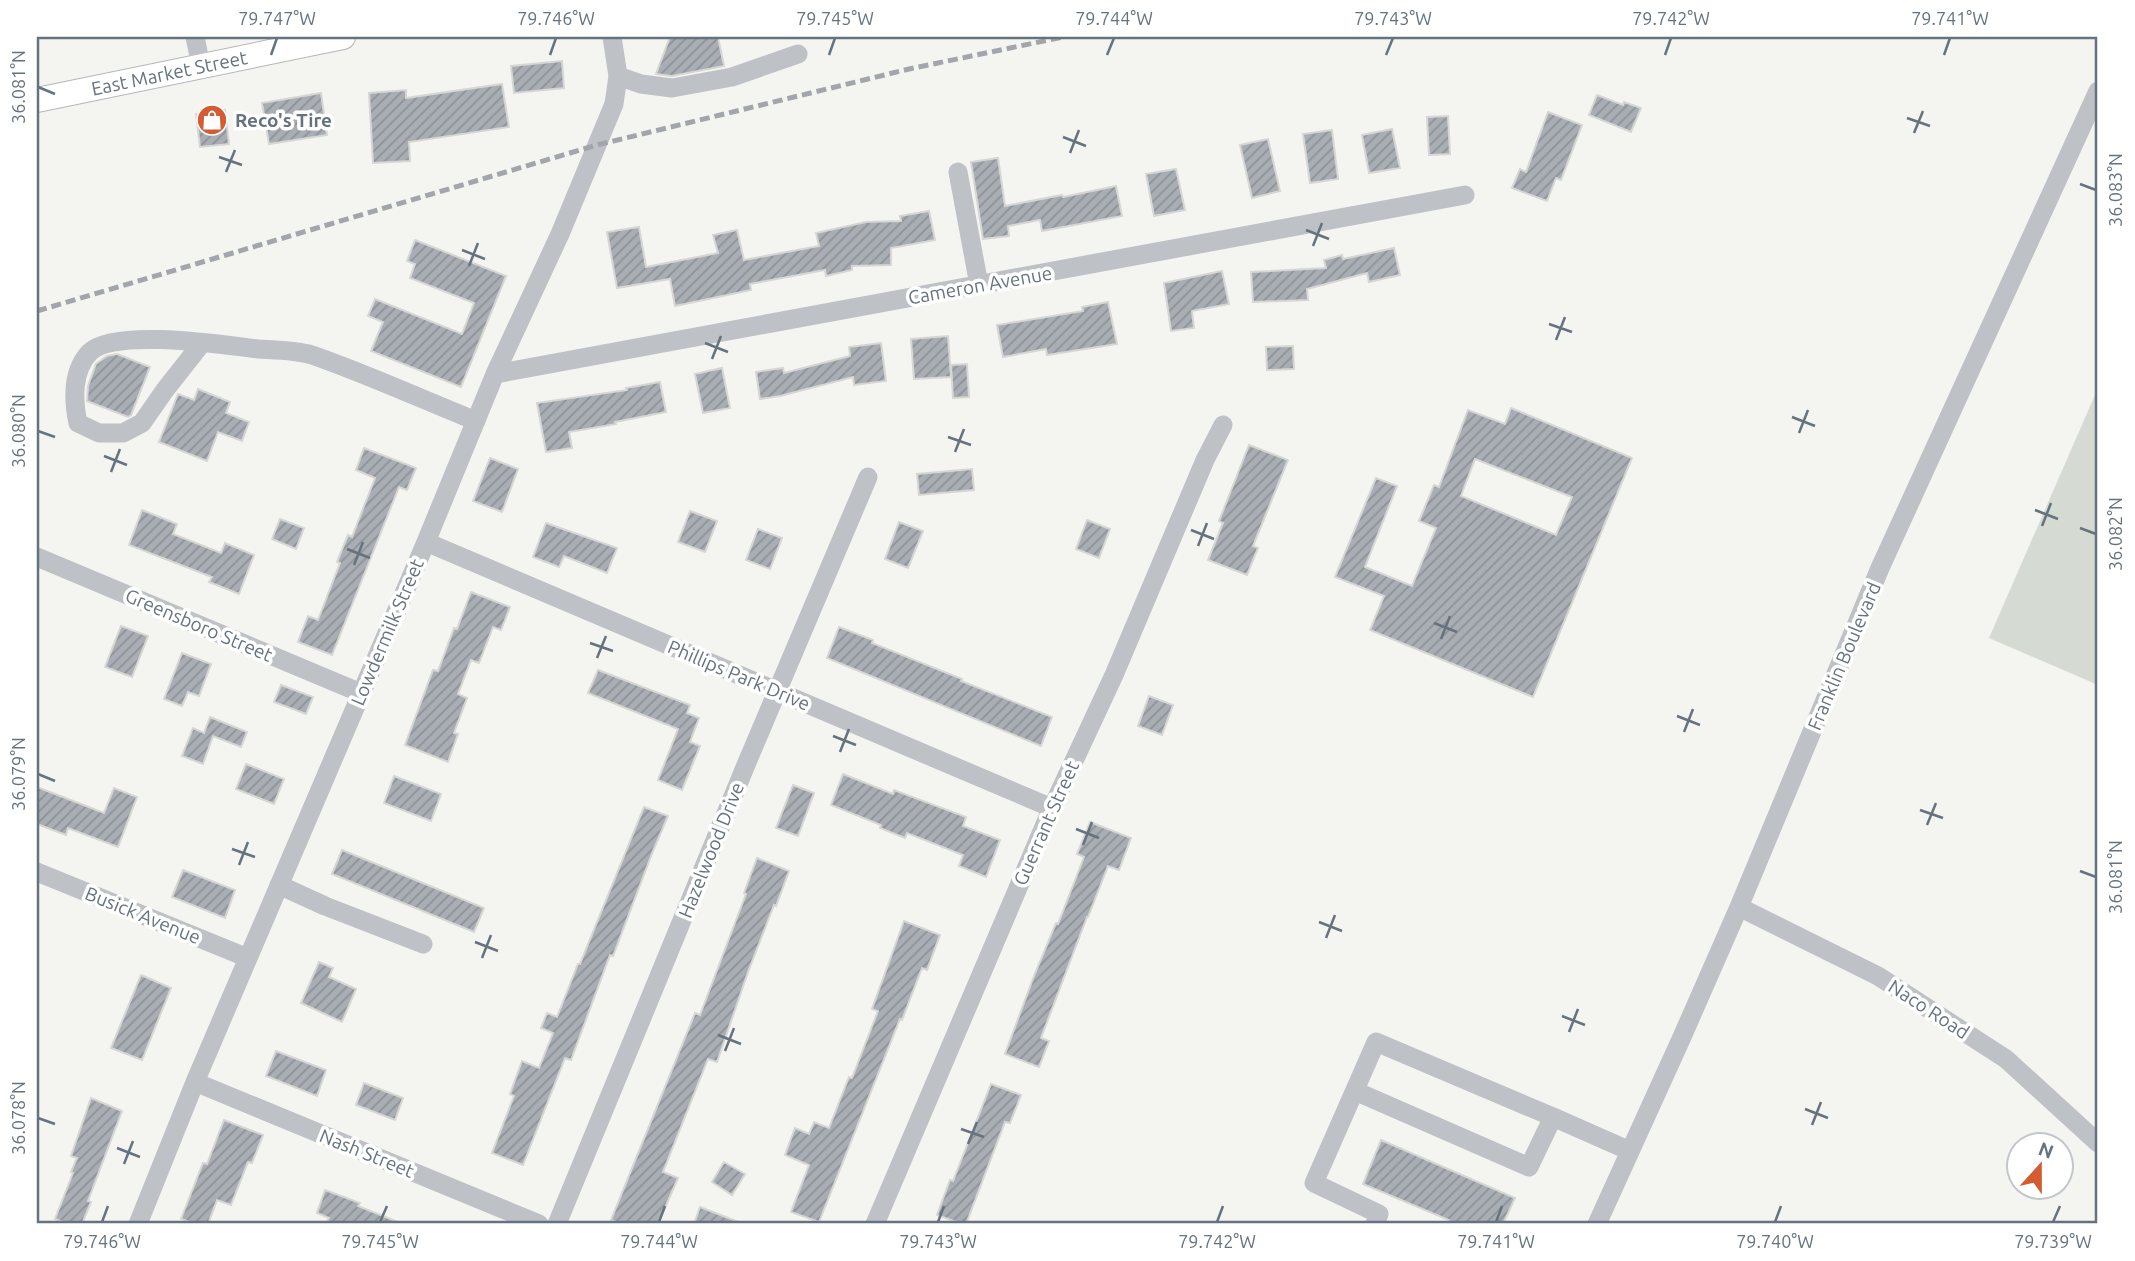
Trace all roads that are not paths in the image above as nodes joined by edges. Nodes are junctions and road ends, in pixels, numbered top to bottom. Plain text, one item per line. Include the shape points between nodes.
1 (195, 37) edge
2 (343, 37) edge
3 (612, 37) edge
4 (798, 54) dead end
5 (201, 66) junction
6 (618, 76) junction
7 (2098, 91) edge
8 (37, 100) edge
9 (958, 172) dead end
10 (1465, 195) dead end
11 (979, 285) junction
12 (202, 343) junction
13 (495, 374) junction
14 (476, 421) junction
15 (1223, 425) dead end
16 (868, 477) dead end
17 (426, 542) junction
18 (37, 556) edge
19 (778, 691) junction
20 (361, 692) junction
21 (1052, 807) junction
22 (37, 872) edge
23 (279, 886) junction
24 (1739, 907) junction
25 (423, 943) dead end
26 (248, 958) junction
27 (195, 1082) junction
28 (1355, 1091) junction
29 (1553, 1117) junction
30 (2098, 1143) edge
31 (1630, 1152) junction
32 (138, 1224) edge
33 (539, 1224) edge
34 (557, 1224) edge
35 (875, 1224) edge
36 (1375, 1224) edge
37 (1597, 1224) edge

1 - 5 street
2 - 5 main road, East Market Street
3 - 6 street, Lowdermilk Street
4 - 6 street via 732,77 672,88
5 - 8 main road, East Market Street
6 - 13 street, Lowdermilk Street via 610,114
7 - 24 street, Franklin Boulevard via 1881,568
9 - 11 street
10 - 11 street, Cameron Avenue
11 - 13 street, Cameron Avenue
12 - 12 street via 115,341 91,350 76,382 78,423 99,433 123,433 142,423
12 - 14 street via 309,354
13 - 14 street, Lowdermilk Street
14 - 17 street, Lowdermilk Street
15 - 21 street, Guerrant Street
16 - 19 street, Hazelwood Drive
17 - 19 street, Phillips Park Drive
17 - 20 street, Lowdermilk Street
18 - 20 street, Greensboro Street
19 - 21 street, Phillips Park Drive
19 - 34 street, Hazelwood Drive
20 - 23 street, Lowdermilk Street
21 - 35 street, Guerrant Street
22 - 26 street, Busick Avenue
23 - 25 street
23 - 26 street, Lowdermilk Street
24 - 30 street, Naco Road via 1878,976 2006,1059
24 - 31 street, Franklin Boulevard
26 - 27 street, Lowdermilk Street
27 - 32 street, Lowdermilk Street
27 - 33 street, Nash Street
28 - 29 street via 1529,1167
28 - 29 street via 1376,1042
28 - 36 street via 1314,1184 1379,1214
29 - 31 street
31 - 37 street, Franklin Boulevard

